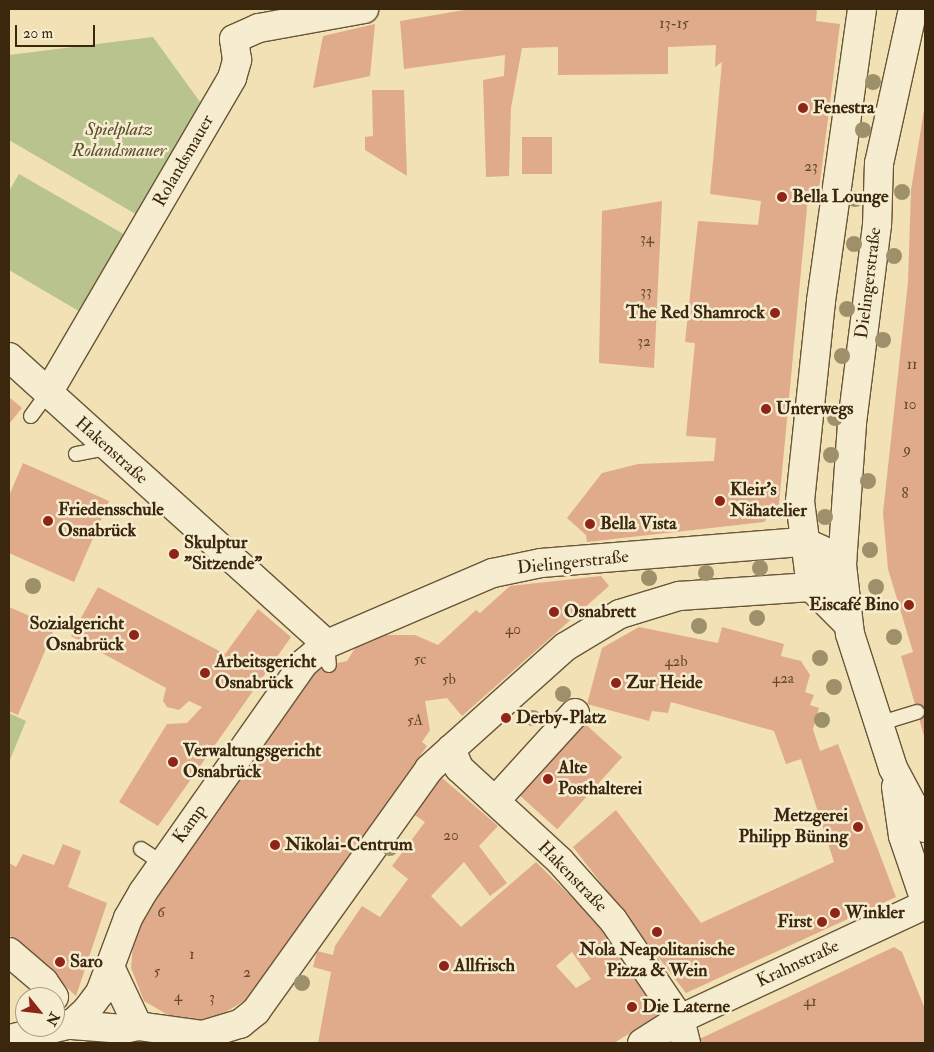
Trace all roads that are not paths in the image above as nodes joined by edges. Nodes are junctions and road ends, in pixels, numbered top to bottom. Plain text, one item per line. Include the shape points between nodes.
1 (364, 9) edge
2 (862, 9) edge
3 (913, 9) edge
4 (9, 357) edge
5 (48, 393) junction
6 (31, 416) dead end
7 (107, 448) junction
8 (76, 454) dead end
9 (804, 542) junction
10 (842, 562) junction
11 (811, 587) junction
12 (846, 622) junction
13 (328, 654) junction
14 (917, 712) dead end
15 (575, 713) dead end
16 (878, 724) junction
17 (451, 749) junction
18 (893, 768) junction
19 (429, 769) junction
20 (400, 783) dead end
21 (495, 801) junction
22 (925, 828) edge
23 (921, 905) edge
24 (9, 952) edge
25 (111, 969) junction
26 (47, 987) edge
27 (65, 1023) edge
28 (65, 1024) edge
29 (138, 1026) junction
30 (683, 1031) edge
31 (247, 1033) edge
32 (642, 1043) edge

1 - 5 street, Rolandsmauer via 258,28 234,39 238,60 232,78
2 - 9 street via 820,310 800,501
3 - 10 street, Dielingerstraße via 879,163 877,225 852,424
4 - 5 street, Hakenstraße
5 - 6 lane
5 - 7 street, Hakenstraße
7 - 8 lane
7 - 13 street, Hakenstraße
9 - 10 street, Dielingerstraße
9 - 11 street
9 - 13 street, Dielingerstraße via 531,565 493,573
10 - 11 street
10 - 12 street, Dielingerstraße
11 - 12 street, Dielingerstraße
11 - 17 street via 679,596 620,614 565,647
12 - 16 street, Dielingerstraße
13 - 25 street, Kamp via 304,663 152,856
14 - 16 lane
15 - 21 street
16 - 18 street, Dielingerstraße
17 - 19 street
17 - 21 street, Hakenstraße via 459,768
18 - 22 street, Dielingerstraße
18 - 23 street, Dielingerstraße via 903,836
19 - 20 lane
19 - 31 street via 256,1011
21 - 30 street, Hakenstraße via 560,861 613,920
23 - 30 street, Krahnstraße
24 - 26 street
25 - 27 street, Kamp via 100,993
25 - 29 street
28 - 29 street via 124,1029
29 - 31 street via 203,1035
30 - 32 street, Krahnstraße

